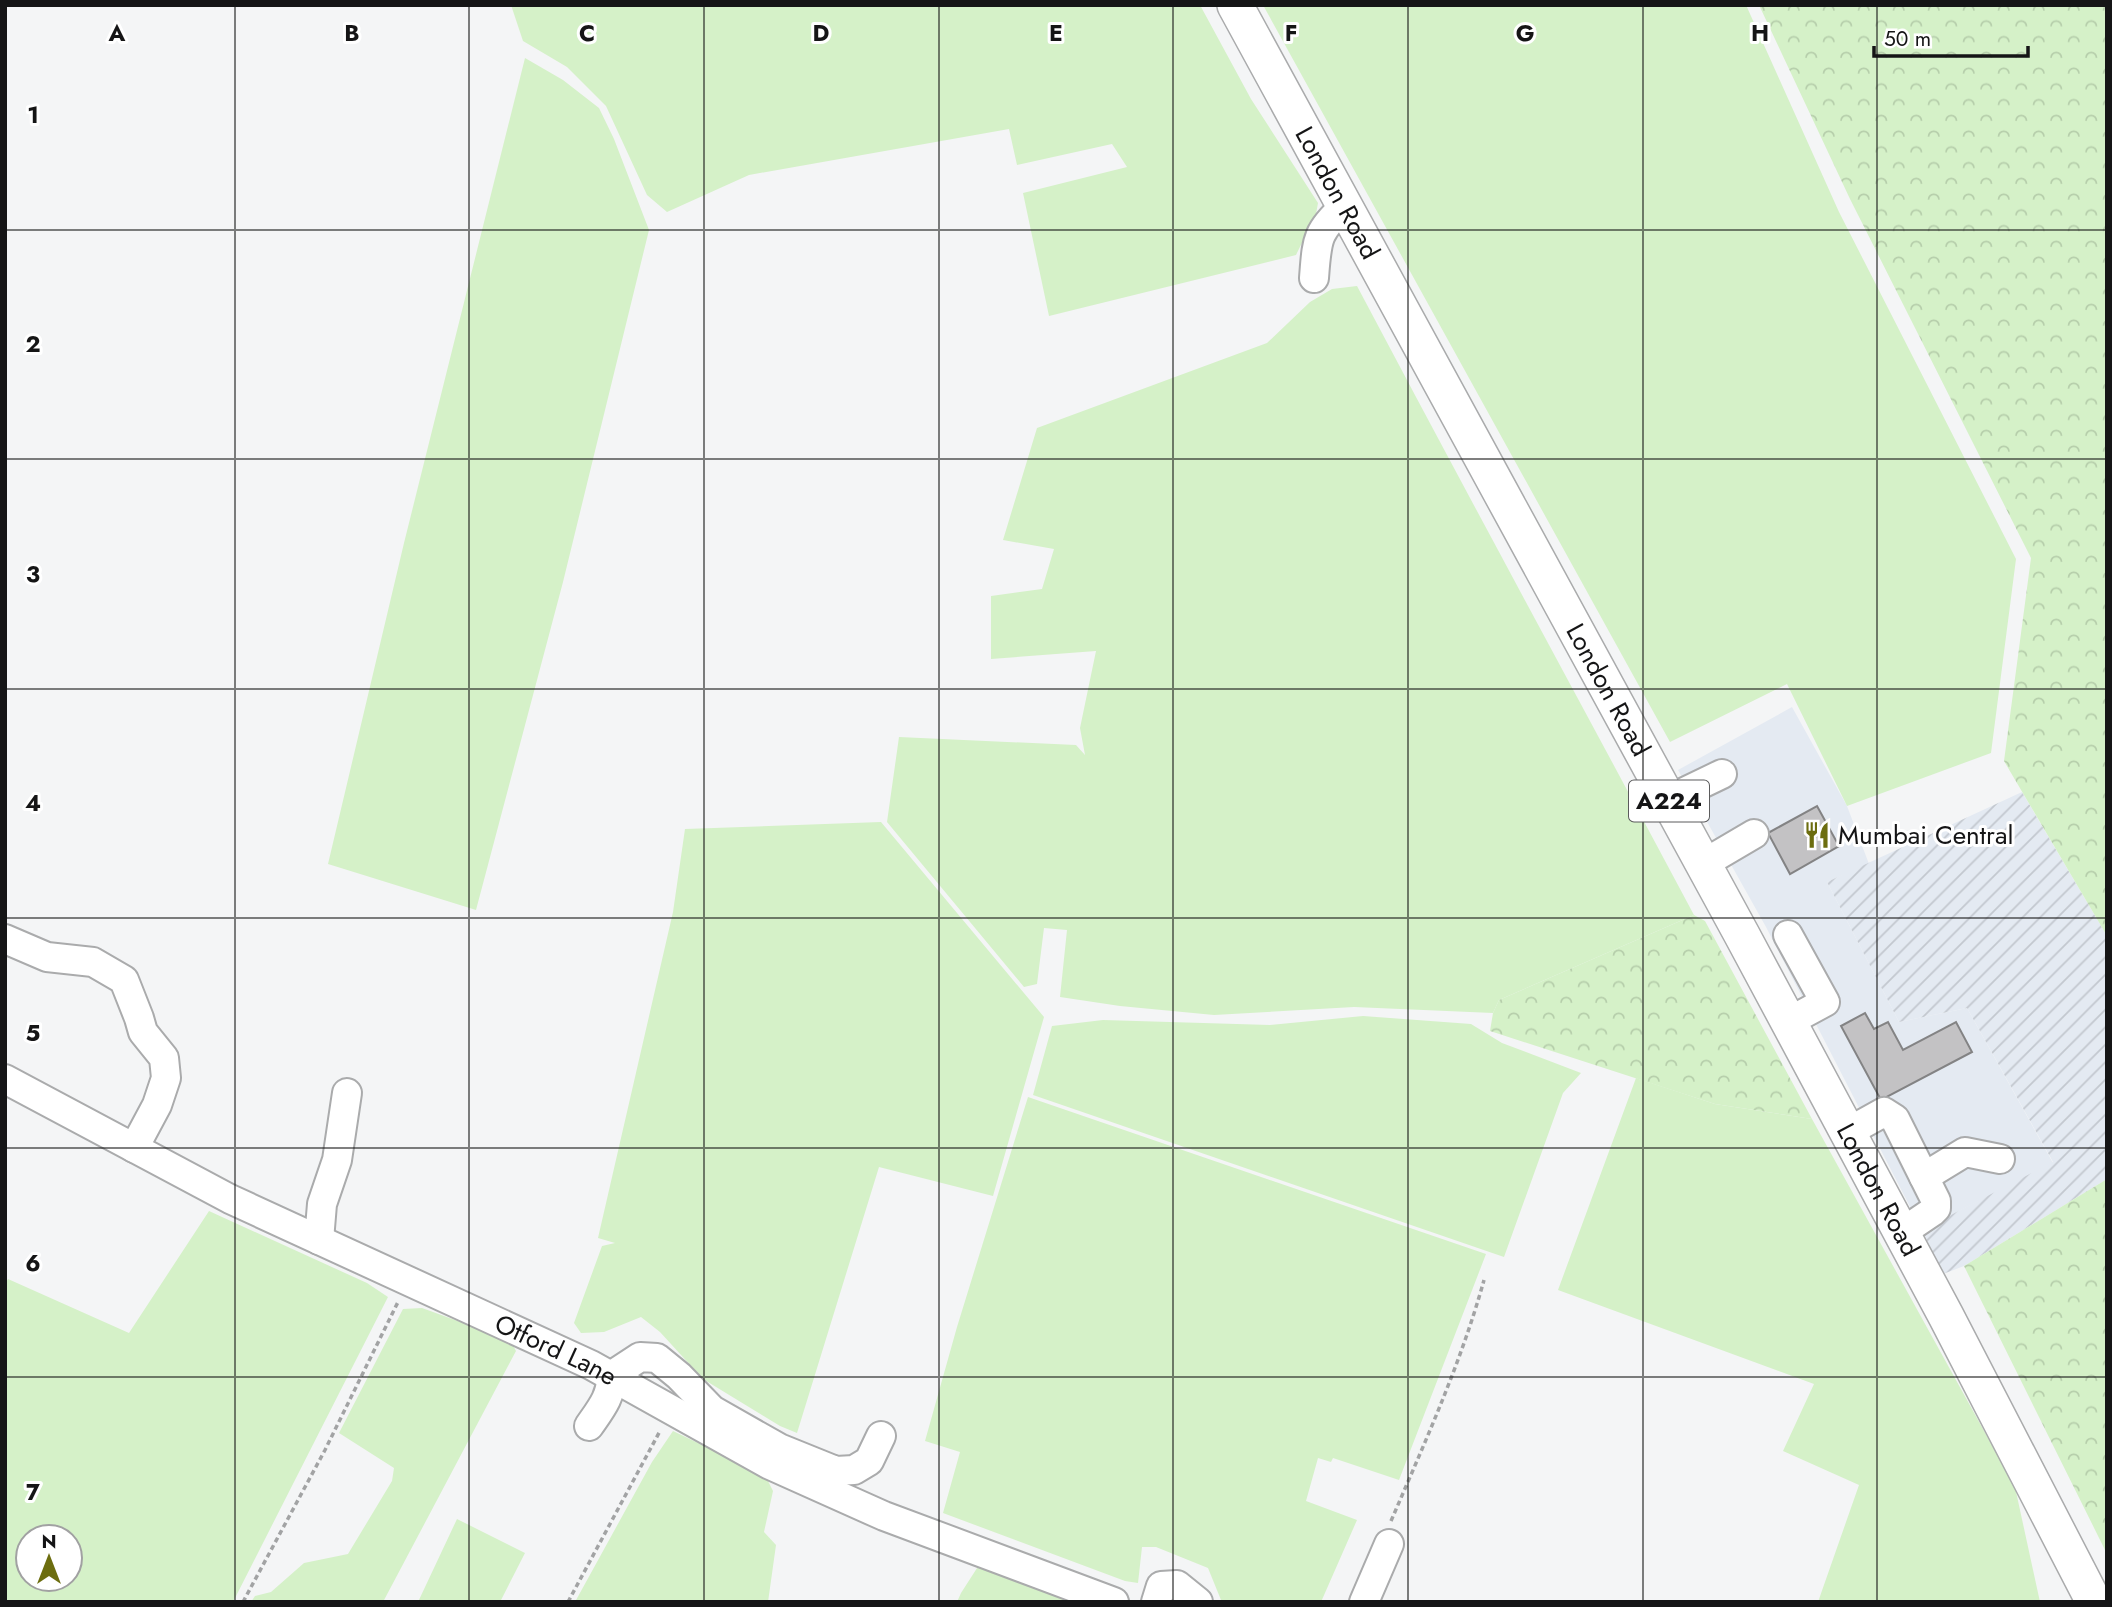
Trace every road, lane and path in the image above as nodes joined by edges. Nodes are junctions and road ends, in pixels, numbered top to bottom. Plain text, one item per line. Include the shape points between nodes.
1 (1236, 5) edge
2 (1345, 206) junction
3 (1314, 278) dead end
4 (1722, 774) dead end
5 (1668, 800) junction
6 (1754, 834) dead end
7 (1703, 864) junction
8 (1788, 935) dead end
9 (5, 939) edge
10 (1788, 1022) junction
11 (5, 1079) edge
12 (347, 1093) dead end
13 (1848, 1132) junction
14 (134, 1147) junction
15 (2000, 1159) dead end
16 (1924, 1177) junction
17 (1902, 1233) junction
18 (319, 1240) junction
19 (1484, 1280) dead end
20 (408, 1281) junction
21 (611, 1376) junction
22 (672, 1409) junction
23 (589, 1426) dead end
24 (881, 1436) dead end
25 (1389, 1544) joint
26 (243, 1602) edge
27 (568, 1602) edge
28 (1114, 1602) edge
29 (1156, 1602) edge
30 (1198, 1602) edge
31 (1364, 1602) edge
32 (2094, 1602) edge

1 - 2 main road, London Road / A224
2 - 3 street via 1326,223 1317,244
2 - 5 main road, London Road / A224
4 - 5 street
5 - 7 main road, London Road / A224
6 - 7 street
7 - 10 main road, London Road / A224
8 - 10 street via 1825,1002
9 - 14 street via 47,957 93,962 124,981 143,1032 164,1058 166,1078
10 - 13 main road, London Road / A224
11 - 14 street, Otford Lane
12 - 18 street via 337,1160 322,1204
13 - 16 street via 1884,1112 1891,1115
13 - 17 main road, London Road / A224
14 - 18 street, Otford Lane
15 - 16 street via 1965,1152
16 - 17 street via 1936,1208
17 - 32 main road, London Road / A224
18 - 20 street, Otford Lane
19 - 25 path via 1440,1408 1391,1522
20 - 21 street, Otford Lane
20 - 26 path
21 - 22 street, Otford Lane
21 - 23 street via 605,1403
21 - 24 street via 640,1357 657,1358 712,1410 779,1448 836,1471 854,1470 869,1461
22 - 27 path
22 - 28 street, Otford Lane via 770,1465 884,1516
25 - 31 street
29 - 30 street via 1161,1586 1177,1585

